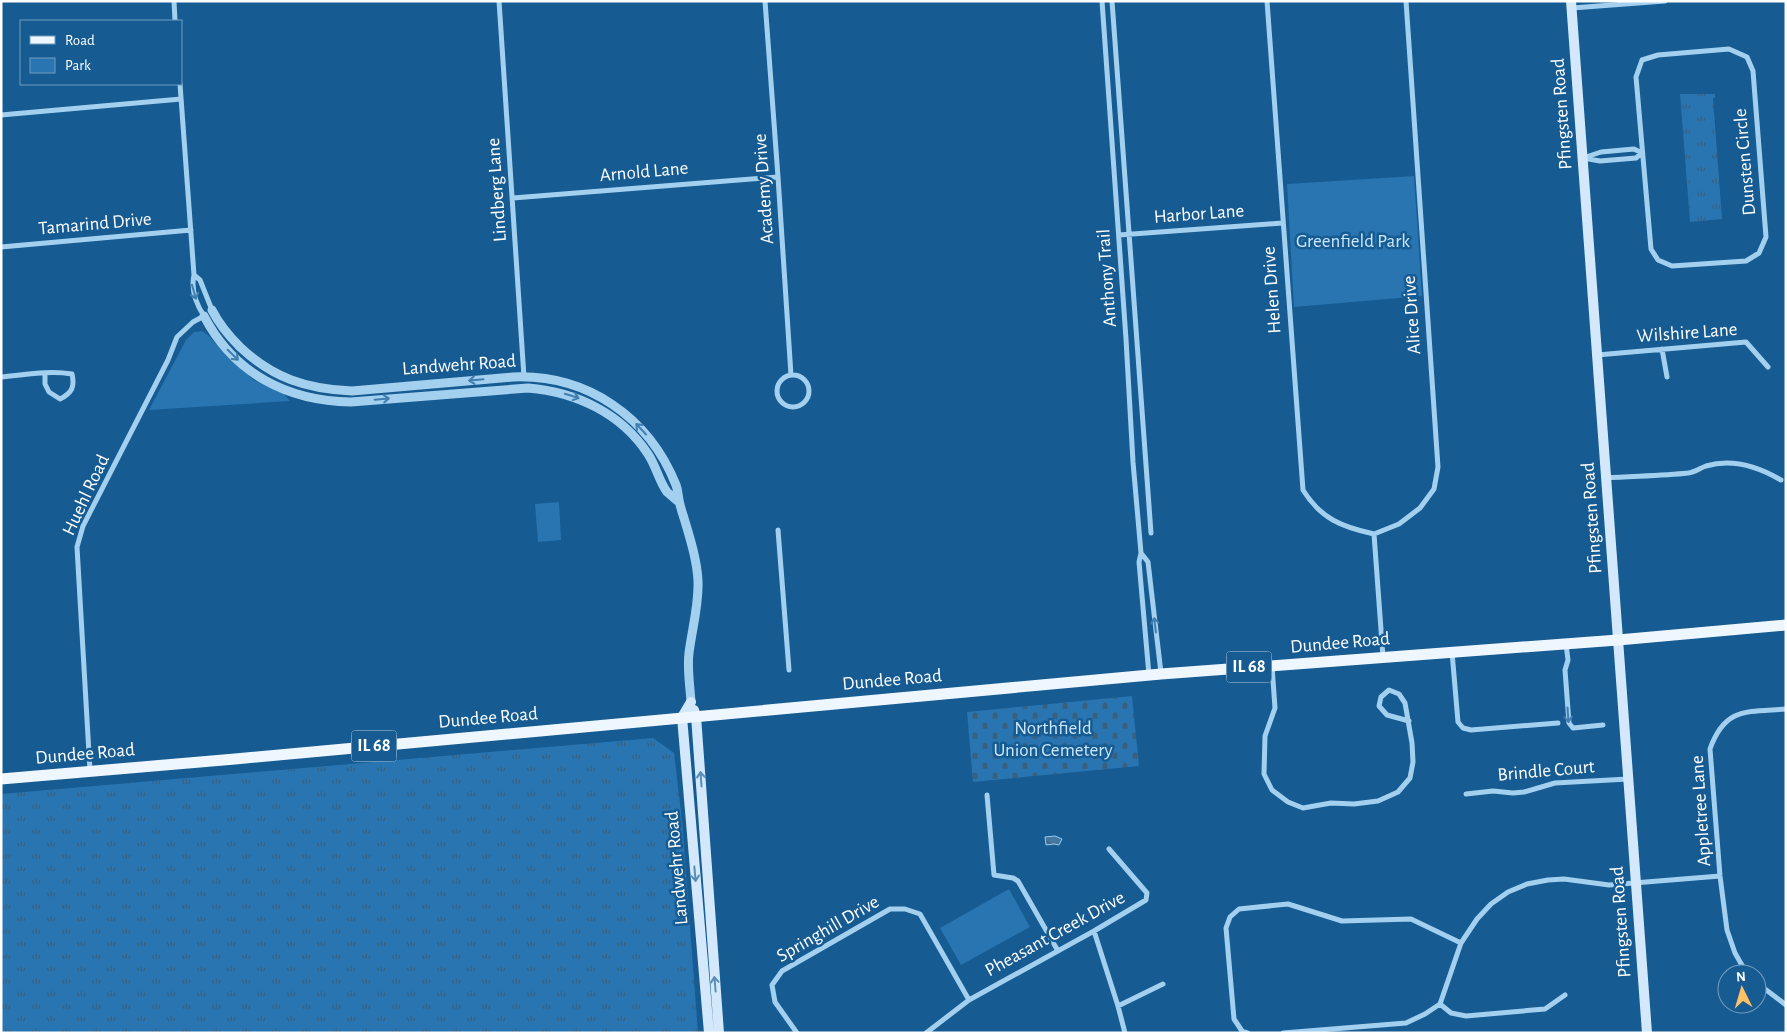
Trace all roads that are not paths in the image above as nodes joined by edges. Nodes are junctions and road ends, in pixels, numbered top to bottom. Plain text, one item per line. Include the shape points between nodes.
1 (174, 1) edge
2 (499, 1) edge
3 (765, 1) edge
4 (1102, 1) edge
5 (1112, 1) edge
6 (1267, 1) edge
7 (1406, 1) edge
8 (1665, 1) edge
9 (1572, 5) edge
10 (175, 20) edge
11 (180, 85) edge
12 (181, 99) junction
13 (1, 115) edge
14 (1642, 153) junction
15 (1583, 158) junction
16 (778, 176) junction
17 (513, 198) junction
18 (1282, 223) junction
19 (191, 230) junction
20 (1129, 234) junction
21 (1119, 235) junction
22 (1, 247) edge
23 (194, 275) junction
24 (212, 310) junction
25 (204, 316) junction
26 (1662, 350) junction
27 (1597, 355) junction
28 (1768, 367) dead end
29 (45, 373) junction
30 (791, 375) junction
31 (1, 377) edge
32 (524, 377) junction
33 (1667, 377) dead end
34 (1133, 462) junction
35 (1146, 462) junction
36 (1606, 478) junction
37 (1781, 480) dead end
38 (679, 502) junction
39 (778, 530) dead end
40 (1151, 533) dead end
41 (1374, 534) junction
42 (1141, 553) junction
43 (1786, 625) edge
44 (1618, 640) junction
45 (1566, 644) junction
46 (1452, 652) junction
47 (1383, 657) junction
48 (1272, 666) junction
49 (788, 670) dead end
50 (1155, 674) junction
51 (691, 702) junction
52 (1786, 709) edge
53 (696, 716) junction
54 (682, 717) junction
55 (1409, 721) junction
56 (1558, 723) dead end
57 (1603, 725) dead end
58 (90, 771) junction
59 (1, 779) edge
60 (1628, 779) junction
61 (1466, 794) dead end
62 (988, 795) dead end
63 (1109, 849) dead end
64 (1720, 876) junction
65 (1636, 883) junction
66 (1094, 931) junction
67 (1461, 943) junction
68 (1058, 951) junction
69 (1742, 964) edge
70 (1163, 984) dead end
71 (1767, 991) edge
72 (1565, 994) dead end
73 (969, 1000) junction
74 (1440, 1004) junction
75 (1786, 1005) edge
76 (1118, 1006) junction
77 (708, 1033) edge
78 (719, 1033) edge
79 (797, 1033) edge
80 (926, 1033) edge
81 (1125, 1033) edge
82 (1248, 1033) edge
83 (1283, 1033) edge
84 (1647, 1033) edge

1 - 10 street
2 - 17 street, Lindberg Lane
3 - 16 street, Academy Drive
4 - 21 street, Anthony Trail
5 - 20 street, Anthony Trail
6 - 18 street, Helen Drive
7 - 41 street, Alice Drive via 1438,467 1434,489 1420,508 1399,524
8 - 9 street
9 - 15 main road, Pfingsten Road
11 - 12 street
12 - 13 street
12 - 19 street
14 - 14 street, Dunsten Circle via 1636,77 1642,60 1658,55 1729,49 1747,56 1752,71 1766,237 1759,253 1746,261 1672,266 1658,260 1651,249
14 - 15 street via 1634,149 1609,151
14 - 15 street via 1636,158 1600,161
15 - 27 main road, Pfingsten Road
16 - 17 street, Arnold Lane
16 - 30 street, Academy Drive
17 - 32 street, Lindberg Lane
18 - 20 street, Harbor Lane
18 - 41 street, Helen Drive via 1303,490 1312,504 1327,516 1349,529
19 - 22 street, Tamarind Drive
19 - 23 street
20 - 21 street, Harbor Lane
20 - 35 street, Anthony Trail
21 - 34 street, Anthony Trail
23 - 24 street via 200,280
23 -> 25 street via 192,284
24 - 25 street, Huehl Road
32 -> 24 street, Landwehr Road via 352,391 311,387 283,378 261,365 229,336
25 -> 38 street, Landwehr Road via 222,344 252,372 280,388 311,398 351,402 528,388 581,399 609,415 628,431 648,454 668,492
25 - 58 street, Huehl Road via 177,337 83,526 77,546
26 - 27 street, Wilshire Lane
26 - 28 street, Wilshire Lane via 1746,342
26 - 33 street
27 - 36 main road, Pfingsten Road
29 - 29 street via 72,374 74,384 70,394 60,399 49,392
29 - 31 street
30 - 30 street via 782,380 777,389 783,403 798,406 806,400 808,386 802,378
38 -> 32 street, Landwehr Road via 677,487 663,459 645,432 627,414 577,386
34 - 35 street
34 - 42 street, Anthony Trail
35 - 40 street, Anthony Trail
36 - 37 street via 1691,473 1725,462 1766,471
36 - 44 main road, Pfingsten Road
38 - 51 street, Landwehr Road via 698,582 689,655
39 - 49 street
41 - 47 street
42 - 50 street, Anthony Trail via 1139,562
50 -> 42 street, Anthony Trail via 1148,562
43 - 44 main road, Dundee Road / IL 68
44 - 45 main road, Dundee Road / IL 68
44 - 60 main road, Pfingsten Road
45 - 46 main road, Dundee Road / IL 68
45 -> 57 street via 1569,724 1573,728
46 - 47 main road, Dundee Road / IL 68
46 - 56 street via 1458,722 1463,728
47 - 48 main road, Dundee Road / IL 68
48 - 50 main road, Dundee Road / IL 68
48 - 55 street via 1275,708 1265,736 1264,774 1272,790 1288,802 1303,808 1330,802 1354,804 1378,801 1398,792 1410,778
50 - 53 main road, Dundee Road / IL 68
51 - 53 main road, Landwehr Road
51 - 54 main road
52 - 64 street, Appletree Lane via 1739,714 1726,721 1710,749
53 - 54 main road, Dundee Road / IL 68
78 -> 53 main road, Landwehr Road
54 - 58 main road, Dundee Road / IL 68
54 -> 77 main road, Landwehr Road
55 - 55 street via 1405,703 1399,694 1389,690 1381,697 1379,706 1387,715
58 - 59 main road, Dundee Road / IL 68
60 - 61 street, Brindle Court via 1555,783 1524,792
60 - 65 main road, Pfingsten Road
62 - 68 street via 994,875 1018,881
63 - 66 street, Pheasant Creek Drive via 1147,893 1146,900
64 - 65 street
64 - 69 street, Appletree Lane via 1727,930
65 - 67 street via 1609,885 1564,879 1527,884 1491,904
65 - 84 main road, Pfingsten Road
66 - 68 street, Pheasant Creek Drive
66 - 76 street
67 - 74 street
67 - 82 street via 1410,919 1342,921 1288,904 1239,909 1230,917 1226,928 1234,1018 1242,1031
68 - 73 street, Pheasant Creek Drive
70 - 76 street
71 - 75 street
72 - 74 street via 1545,1009 1466,1016 1451,1013
73 - 79 street, Springhill Drive via 920,914 890,909 782,971 772,985 775,1002
73 - 80 street, Pheasant Creek Drive
74 - 83 street via 1406,1023
76 - 81 street

